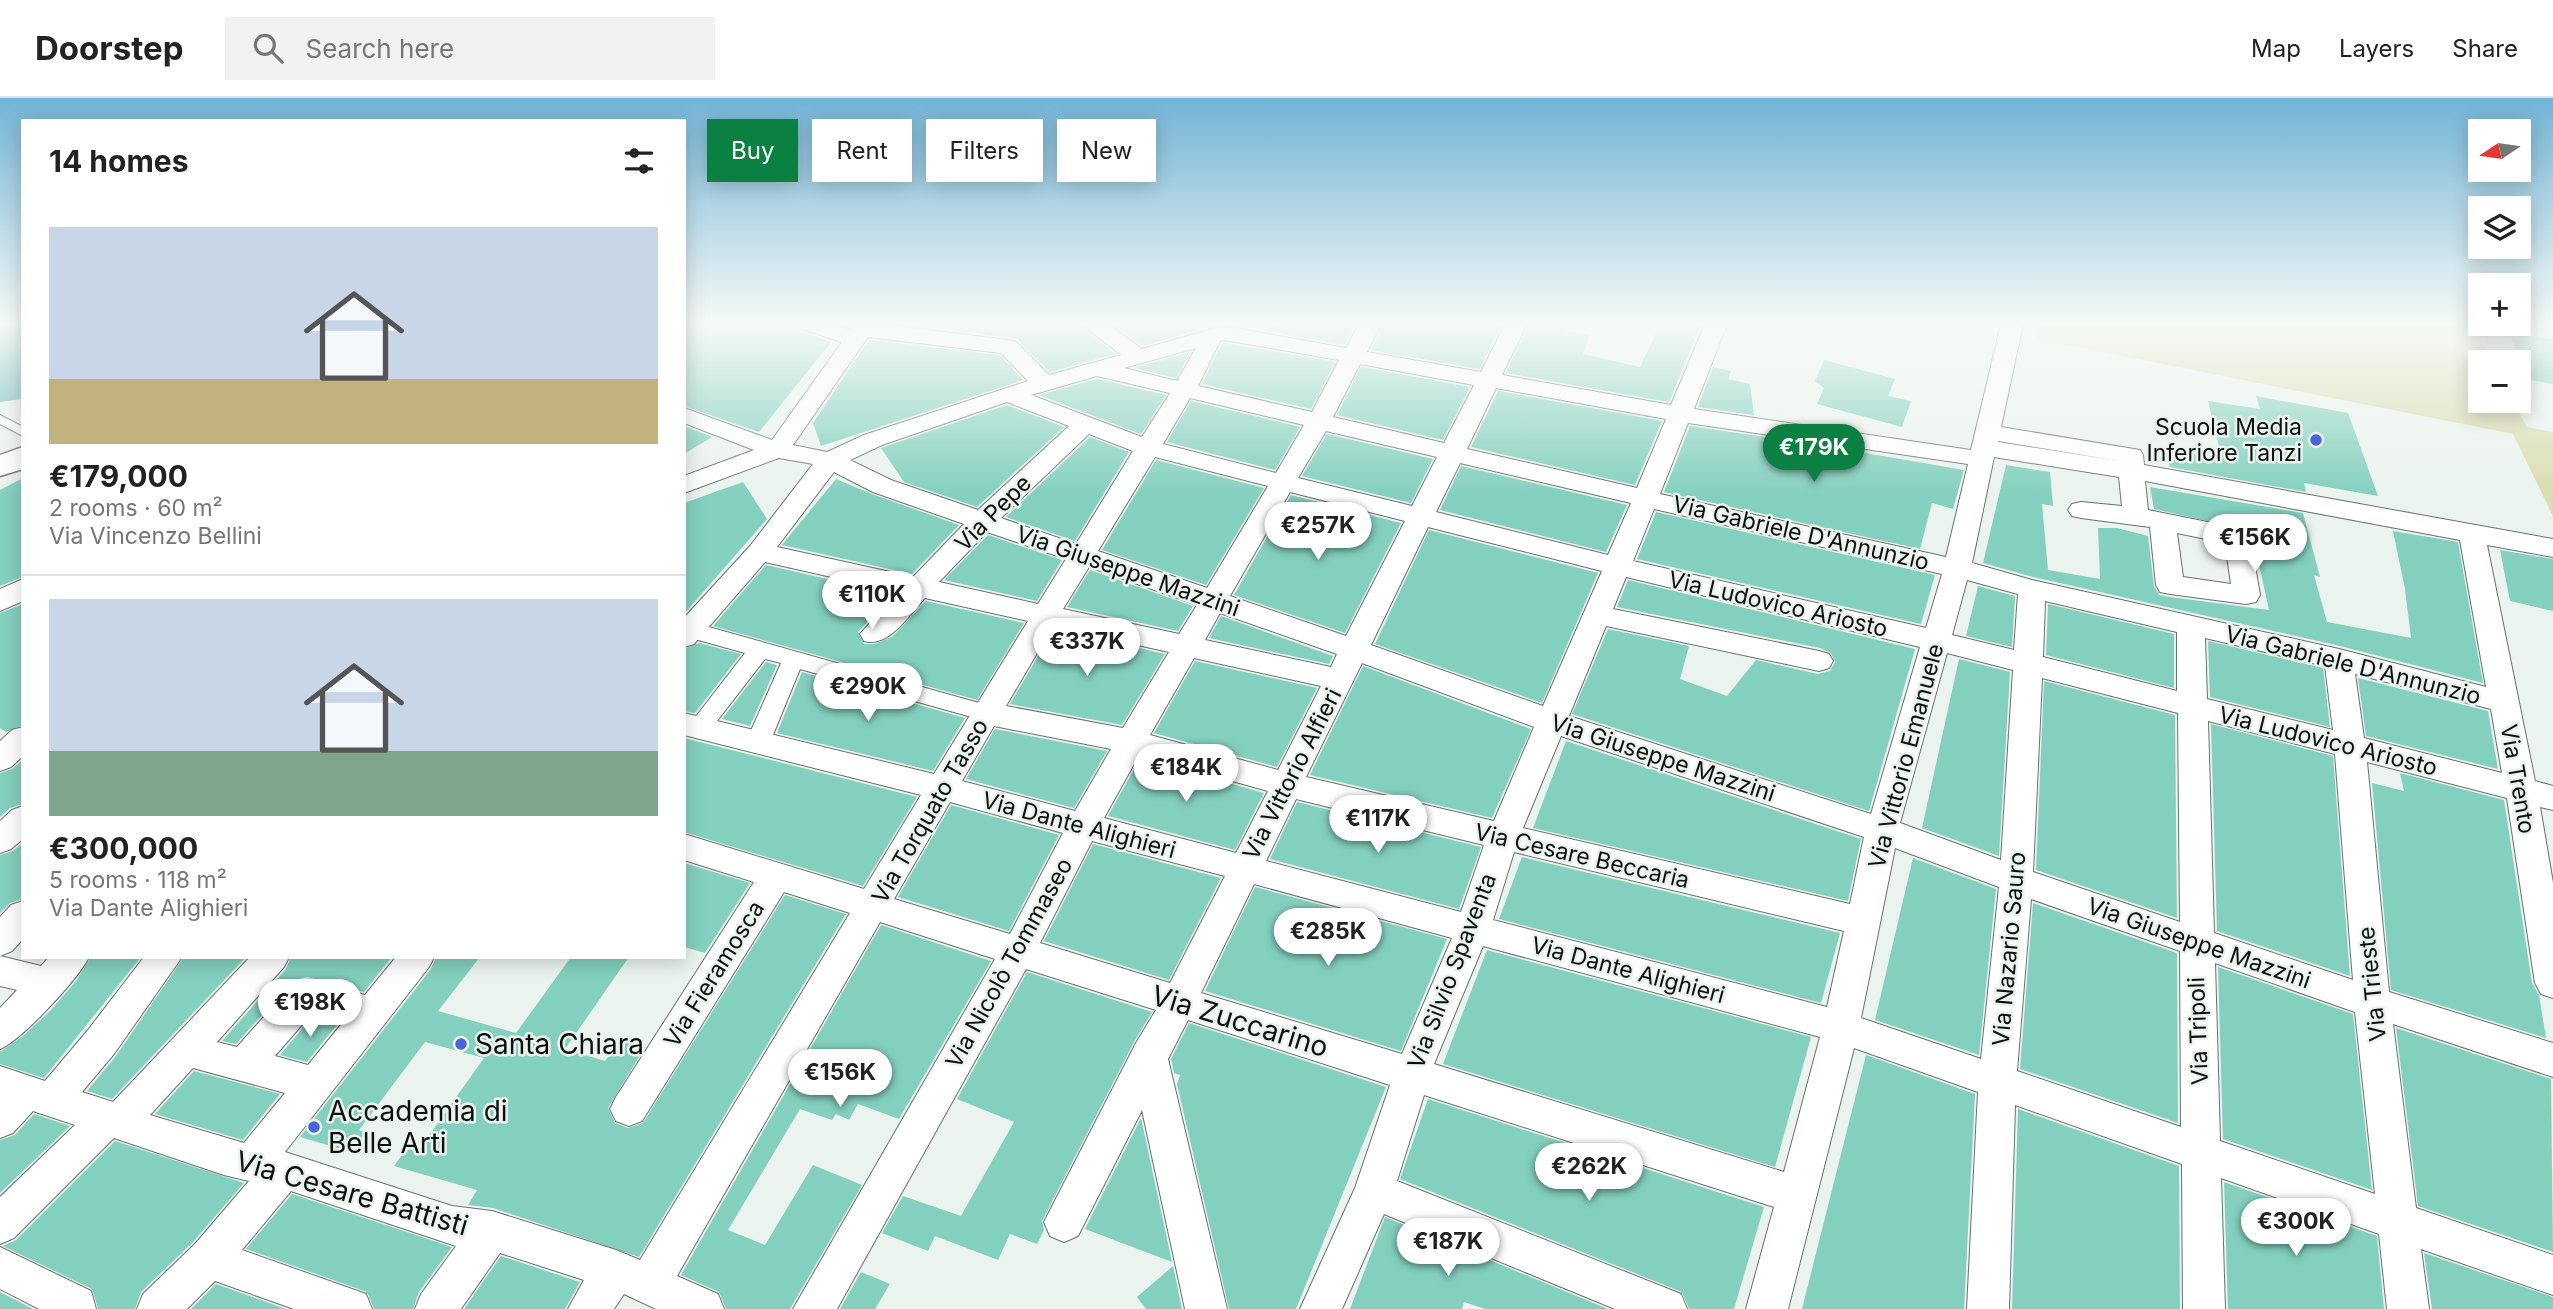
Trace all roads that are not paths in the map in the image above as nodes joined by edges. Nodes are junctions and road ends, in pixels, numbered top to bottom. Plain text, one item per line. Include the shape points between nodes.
1 (1489, 380) edge
2 (826, 381) edge
3 (1041, 381) edge
4 (1056, 381) edge
5 (1147, 381) edge
6 (1189, 381) edge
7 (1340, 381) edge
8 (1492, 381) edge
9 (1693, 381) edge
10 (2000, 381) edge
11 (1044, 384) junction
12 (1184, 389) junction
13 (1008, 394) junction
14 (1679, 414) junction
15 (686, 416) edge
16 (0, 419) edge
17 (1319, 421) junction
18 (1084, 424) junction
19 (0, 436) edge
20 (21, 439) edge
21 (1986, 446) junction
22 (1147, 448) junction
23 (777, 450) junction
24 (1452, 454) junction
25 (830, 460) junction
26 (0, 466) edge
27 (2131, 471) junction
28 (1282, 481) junction
29 (686, 484) edge
30 (1646, 498) junction
31 (2081, 510) dead end
32 (1421, 515) junction
33 (2136, 516) junction
34 (983, 520) junction
35 (2163, 522) dead end
36 (2472, 535) junction
37 (2553, 548) edge
38 (759, 552) junction
39 (1084, 557) junction
40 (1616, 566) junction
41 (1957, 568) junction
42 (919, 588) junction
43 (21, 589) edge
44 (2032, 589) junction
45 (1214, 600) junction
46 (0, 602) edge
47 (1047, 614) junction
48 (1598, 615) junction
49 (2191, 627) junction
50 (687, 634) edge
51 (874, 634) dead end
52 (1938, 641) junction
53 (1187, 648) junction
54 (760, 650) junction
55 (1356, 650) junction
56 (2339, 659) junction
57 (793, 660) junction
58 (1819, 661) dead end
59 (2026, 664) junction
60 (1340, 680) junction
61 (2504, 702) junction
62 (2194, 707) junction
63 (986, 713) junction
64 (1551, 721) junction
65 (692, 726) edge
66 (1130, 741) junction
67 (758, 742) junction
68 (2350, 745) junction
69 (1288, 785) junction
70 (943, 788) junction
71 (2521, 790) junction
72 (2553, 798) edge
73 (21, 822) edge
74 (1083, 826) junction
75 (1881, 830) junction
76 (1503, 837) junction
77 (0, 840) edge
78 (686, 848) edge
79 (1244, 869) junction
80 (777, 876) junction
81 (2016, 880) junction
82 (874, 907) junction
83 (21, 917) edge
84 (1864, 922) junction
85 (1473, 928) junction
86 (0, 941) edge
87 (2196, 942) junction
88 (1019, 950) junction
89 (163, 959) edge
90 (270, 959) edge
91 (415, 959) edge
92 (60, 970) edge
93 (0, 971) edge
94 (2553, 983) edge
95 (1179, 1002) junction
96 (2372, 1002) junction
97 (371, 1013) junction
98 (1841, 1027) junction
99 (0, 1033) edge
100 (186, 1050) junction
101 (1149, 1055) junction
102 (2553, 1060) edge
103 (244, 1065) junction
104 (1412, 1074) junction
105 (1997, 1082) junction
106 (313, 1083) junction
107 (19, 1099) edge
108 (629, 1109) dead end
109 (115, 1119) junction
110 (2202, 1153) junction
111 (268, 1166) junction
112 (1374, 1191) junction
113 (1797, 1195) junction
114 (2399, 1219) junction
115 (1064, 1222) dead end
116 (0, 1224) edge
117 (492, 1231) junction
118 (209, 1258) junction
119 (0, 1267) edge
120 (2553, 1275) edge
121 (633, 1277) junction
122 (74, 1308) edge
123 (158, 1309) edge
124 (349, 1309) edge
125 (436, 1309) edge
126 (589, 1309) edge
127 (703, 1309) edge
128 (814, 1309) edge
129 (1206, 1309) edge
130 (1321, 1309) edge
131 (1666, 1309) edge
132 (1767, 1309) edge
133 (1988, 1309) edge
134 (2204, 1309) edge
135 (2408, 1309) edge

1 - 24 street, Via Vittorio Alfieri
2 - 23 street
3 - 11 street
4 - 11 street
5 - 12 street, Via Gabriele D'Annunzio
6 - 12 street, Via Torquato Tasso
7 - 17 street, Via Nicolò Tommaseo
8 - 14 street
9 - 14 street, Via Silvio Spaventa
10 - 21 street, Via Vittorio Emanuele
11 - 13 street
12 - 17 street, Via Gabriele D'Annunzio
12 - 22 street, Via Torquato Tasso
13 - 18 street, Via Ludovico Ariosto
13 - 25 street via 873,440
14 - 21 street
14 - 30 street, Via Silvio Spaventa
15 - 23 street, Via Giuseppe Mazzini
16 - 20 lane
17 - 24 street, Via Gabriele D'Annunzio
17 - 28 street, Via Nicolò Tommaseo
18 - 22 street, Via Ludovico Ariosto
18 - 34 street, Via Pepe
19 - 20 lane
20 - 26 street
21 - 27 street
21 - 41 street, Via Vittorio Emanuele
22 - 28 street, Via Ludovico Ariosto
22 - 39 street, Via Torquato Tasso
23 - 25 street, Via Giuseppe Mazzini
23 - 29 street
24 - 30 street, Via Gabriele D'Annunzio
24 - 32 street, Via Vittorio Alfieri
25 - 34 street, Via Giuseppe Mazzini via 882,486
25 - 38 street
27 - 33 street
27 - 36 street
28 - 32 street, Via Ludovico Ariosto
28 - 45 street, Via Nicolò Tommaseo
30 - 40 street, Via Silvio Spaventa
30 - 41 street, Via Gabriele D'Annunzio
31 - 33 street
32 - 40 street, Via Ludovico Ariosto
32 - 55 street, Via Vittorio Alfieri
33 - 35 street
34 - 39 street, Via Giuseppe Mazzini
34 - 42 street, Via Pepe
36 - 37 street
36 - 61 street, Via Trento
38 - 42 street
38 - 50 street
39 - 45 street, Via Giuseppe Mazzini
39 - 47 street, Via Torquato Tasso
40 - 48 street, Via Silvio Spaventa
40 - 52 street, Via Ludovico Ariosto
41 - 44 street, Via Gabriele D'Annunzio
41 - 52 street, Via Vittorio Emanuele
42 - 47 street
42 - 51 street, Via Pepe
43 - 46 street
44 - 49 street, Via Gabriele D'Annunzio
44 - 59 street, Via Nazario Sauro
45 - 53 street, Via Nicolò Tommaseo
45 - 55 street, Via Giuseppe Mazzini
47 - 53 street
47 - 63 street, Via Torquato Tasso
48 - 58 street
48 - 64 street, Via Silvio Spaventa
49 - 56 street, Via Gabriele D'Annunzio
49 - 62 street, Via Tripoli
50 - 54 street, Via Cesare Beccaria
52 - 59 street, Via Ludovico Ariosto
52 - 75 street, Via Vittorio Emanuele
53 - 60 street
53 - 66 street, Via Nicolò Tommaseo
54 - 57 street, Via Cesare Beccaria
54 - 65 street
55 - 60 street, Via Vittorio Alfieri
55 - 64 street, Via Giuseppe Mazzini
56 - 61 street, Via Gabriele D'Annunzio
56 - 68 street, Via Trieste
57 - 63 street, Via Cesare Beccaria
57 - 67 street
59 - 62 street, Via Ludovico Ariosto
59 - 81 street, Via Nazario Sauro
60 - 69 street, Via Vittorio Alfieri
61 - 71 street, Via Trento
62 - 68 street, Via Ludovico Ariosto
62 - 87 street, Via Tripoli
63 - 66 street, Via Cesare Beccaria
63 - 70 street, Via Torquato Tasso
64 - 75 street, Via Giuseppe Mazzini
64 - 76 street, Via Silvio Spaventa
65 - 67 street, Via Dante Alighieri
66 - 69 street, Via Cesare Beccaria
66 - 74 street, Via Nicolò Tommaseo
67 - 70 street, Via Dante Alighieri
68 - 71 street, Via Ludovico Ariosto
68 - 96 street, Via Trieste
69 - 76 street, Via Cesare Beccaria
69 - 79 street, Via Vittorio Alfieri
70 - 74 street, Via Dante Alighieri
70 - 82 street, Via Torquato Tasso
71 - 72 street, Via Ludovico Ariosto
71 - 94 street, Via Trento
73 - 77 street
74 - 79 street, Via Dante Alighieri
74 - 88 street, Via Nicolò Tommaseo
75 - 81 street, Via Giuseppe Mazzini
75 - 84 street, Via Vittorio Emanuele
76 - 84 street, Via Cesare Beccaria
76 - 85 street, Via Silvio Spaventa
78 - 80 street, Via Zuccarino
79 - 85 street, Via Dante Alighieri
79 - 95 street, Via Vittorio Alfieri
80 - 82 street, Via Zuccarino
80 - 108 street, Via Fieramosca
81 - 87 street, Via Giuseppe Mazzini
81 - 105 street, Via Nazario Sauro
82 - 88 street, Via Zuccarino
82 - 121 street, Via Torquato Tasso
83 - 86 street
84 - 98 street, Via Vittorio Emanuele
85 - 98 street, Via Dante Alighieri
85 - 104 street, Via Silvio Spaventa
87 - 96 street, Via Giuseppe Mazzini
87 - 110 street, Via Tripoli
88 - 95 street, Via Zuccarino
88 - 128 street, Via Nicolò Tommaseo
89 - 107 street via 101,1042
90 - 100 street
91 - 97 street
92 - 93 street
92 - 99 street
95 - 101 street, Via Vittorio Alfieri
95 - 104 street, Via Zuccarino
96 - 102 street, Via Giuseppe Mazzini
96 - 114 street, Via Trieste
97 - 103 street via 306,995
97 - 106 street
98 - 105 street, Via Dante Alighieri
98 - 113 street, Via Vittorio Emanuele
100 - 103 street
100 - 109 street
101 - 115 street, Via Vittorio Alfieri
101 - 129 street
103 - 106 street
104 - 112 street, Via Silvio Spaventa
104 - 113 street, Via Zuccarino
105 - 110 street, Via Dante Alighieri
105 - 133 street, Via Nazario Sauro
106 - 111 street
107 - 109 street, Via Cesare Battisti
109 - 111 street, Via Cesare Battisti via 224,1157
109 - 116 street
110 - 114 street, Via Dante Alighieri
110 - 134 street, Via Tripoli
111 - 117 street, Via Cesare Battisti via 452,1226
111 - 118 street
112 - 130 street, Via Silvio Spaventa
112 - 131 street
113 - 132 street, Via Vittorio Emanuele
114 - 120 street, Via Dante Alighieri
114 - 135 street, Via Trieste
117 - 121 street, Via Cesare Battisti
117 - 125 street
118 - 123 street
118 - 124 street
119 - 122 street
121 - 126 street, Via Torquato Tasso
121 - 127 street, Via Cesare Battisti

